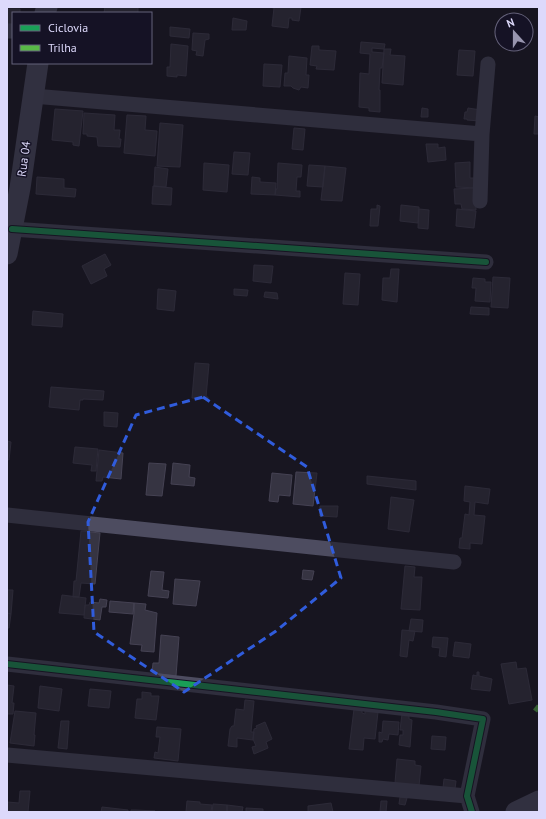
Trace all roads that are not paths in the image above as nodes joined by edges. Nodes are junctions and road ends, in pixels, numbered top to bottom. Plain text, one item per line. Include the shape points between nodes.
1 (38, 64) edge
2 (488, 64) dead end
3 (33, 96) junction
4 (482, 134) junction
5 (13, 188) edge
6 (480, 201) dead end
7 (12, 228) junction
8 (7, 252) edge
9 (486, 262) dead end
10 (7, 515) edge
11 (454, 562) dead end
12 (7, 664) edge
13 (7, 755) edge
14 (467, 796) junction
15 (539, 801) edge
16 (472, 812) edge
17 (516, 812) edge

1 - 3 street, Rua 04
2 - 4 street
3 - 4 street
3 - 5 street, Rua 04
4 - 6 street
5 - 7 street, Rua 04
7 - 8 street, Rua 04
7 - 9 street
10 - 11 street
12 - 14 street via 483,719
13 - 14 street
14 - 16 street
15 - 17 street

